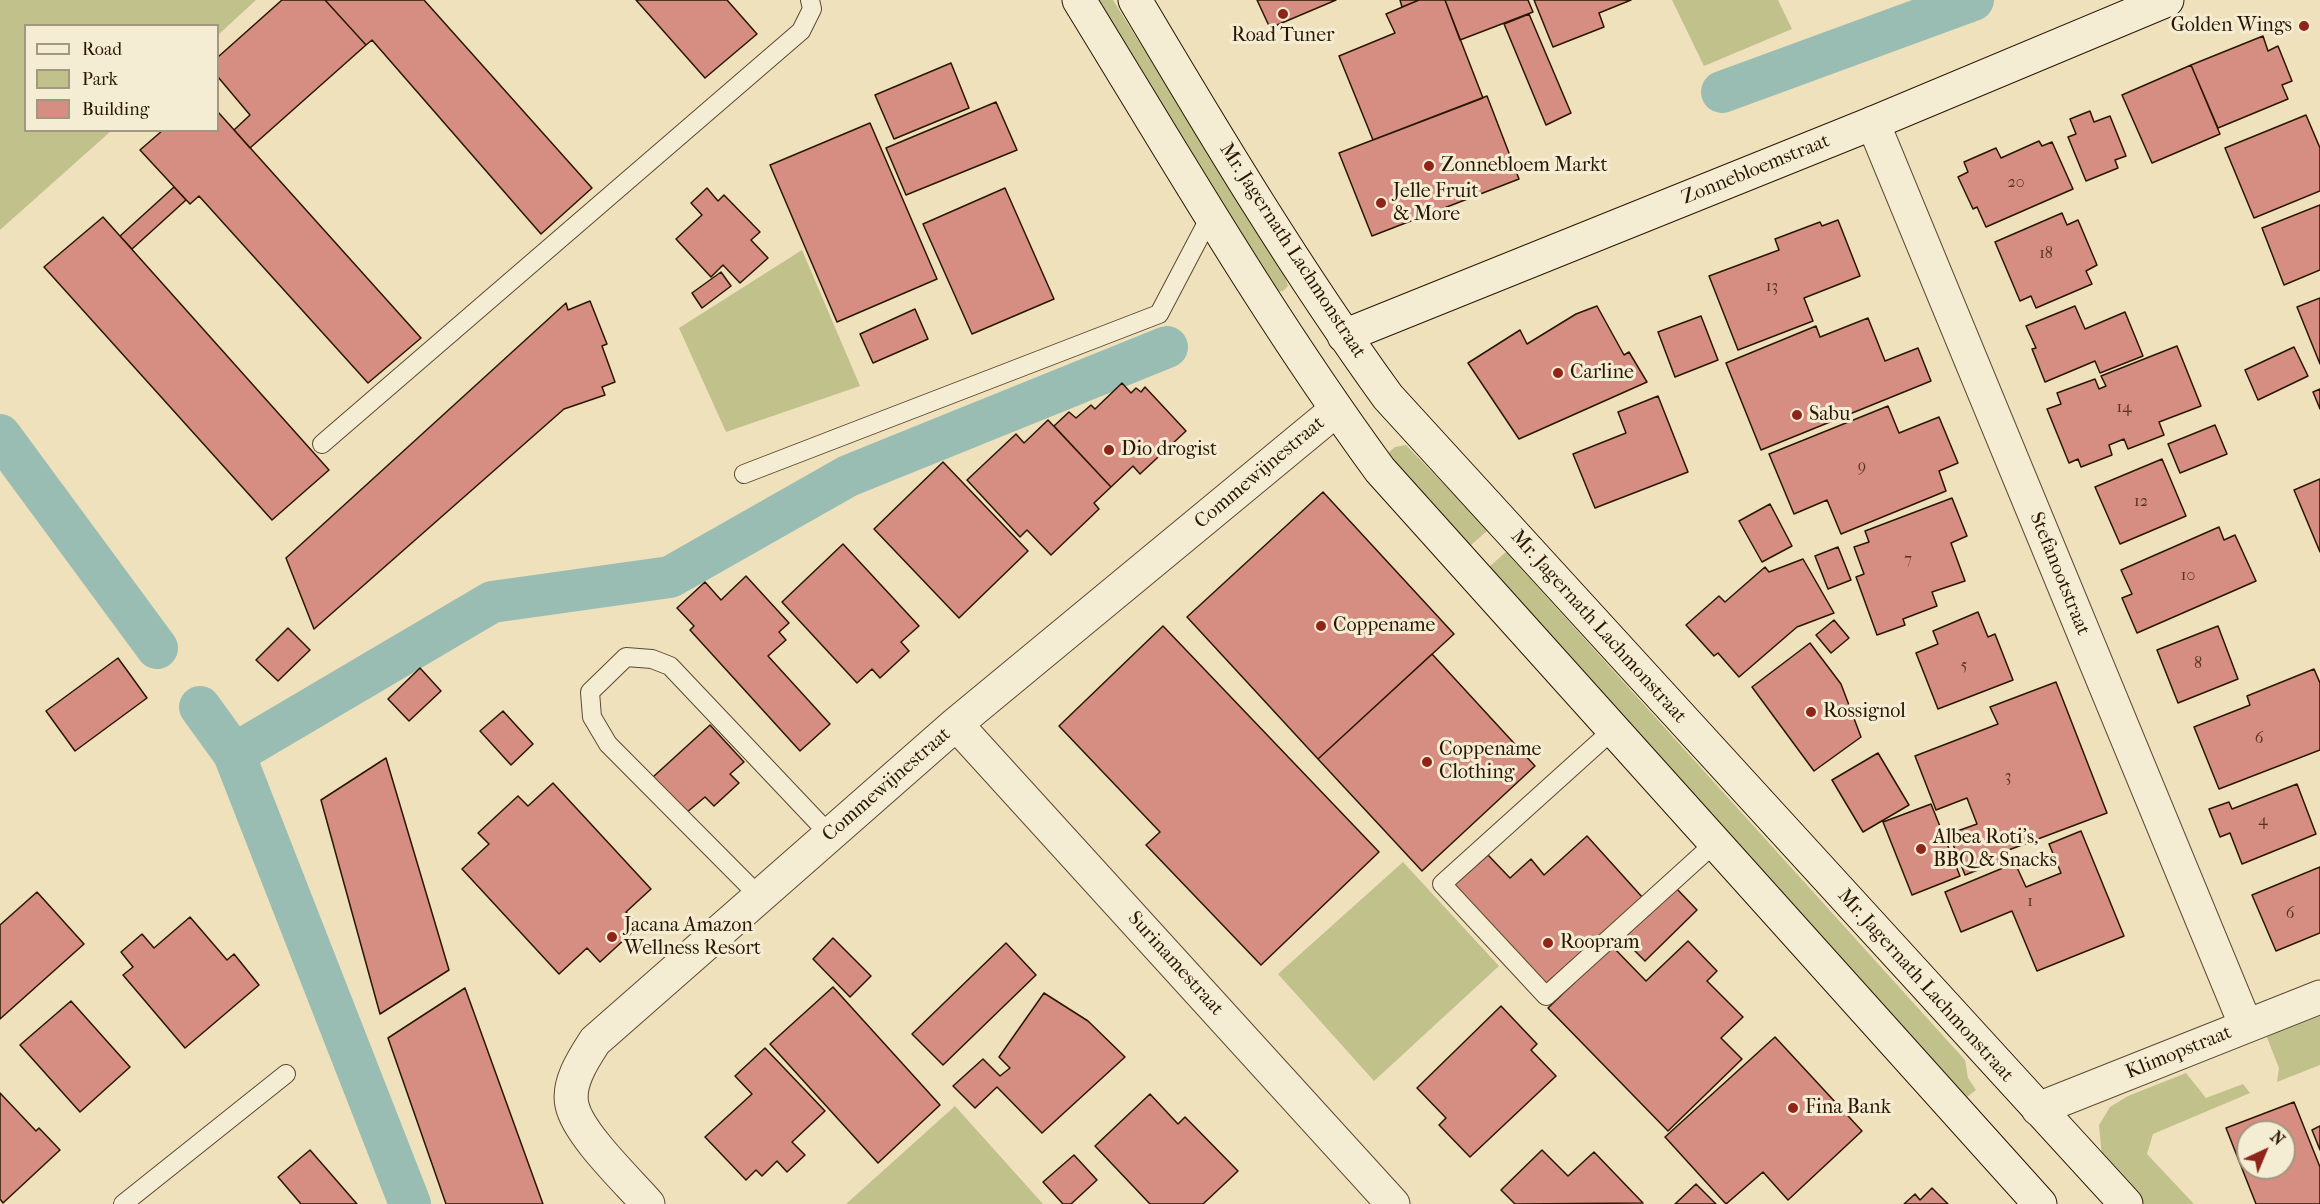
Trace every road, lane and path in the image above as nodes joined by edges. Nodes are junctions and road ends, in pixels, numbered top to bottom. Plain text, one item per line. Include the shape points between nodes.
1 (810, 0) edge
2 (1079, 0) edge
3 (1135, 0) edge
4 (2167, 0) edge
5 (1873, 123) junction
6 (1211, 215) junction
7 (1344, 336) junction
8 (1336, 410) junction
9 (322, 444) dead end
10 (744, 474) dead end
11 (956, 724) junction
12 (1615, 728) junction
13 (830, 835) junction
14 (1716, 842) junction
15 (760, 897) junction
16 (2320, 997) edge
17 (2246, 1026) junction
18 (286, 1074) dead end
19 (2038, 1109) junction
20 (123, 1204) edge
21 (648, 1204) edge
22 (1393, 1204) edge
23 (2040, 1204) edge
24 (2126, 1204) edge

1 - 9 lane via 812,9 801,31
2 - 6 street
3 - 7 street, Mr. Jagernath Lachmonstraat
4 - 5 street, Zonnebloemstraat
5 - 7 street, Zonnebloemstraat
5 - 17 street, Stefanootstraat
6 - 8 street
6 - 10 lane via 1159,314
7 - 19 street, Mr. Jagernath Lachmonstraat via 1388,397
8 - 11 street, Commewijnestraat
8 - 12 street via 1380,470
11 - 13 street, Commewijnestraat
11 - 22 street, Surinamestraat
12 - 14 street
12 - 14 lane via 1442,884 1546,996
13 - 15 street, Commewijnestraat
13 - 15 lane via 670,666 652,659 627,657 590,692 592,717 608,744
14 - 23 street
15 - 21 street, Commewijnestraat via 595,1041 576,1069 571,1104 591,1140
16 - 17 street, Klimopstraat
17 - 19 street, Klimopstraat
18 - 20 lane
19 - 24 street, Mr. Jagernath Lachmonstraat

